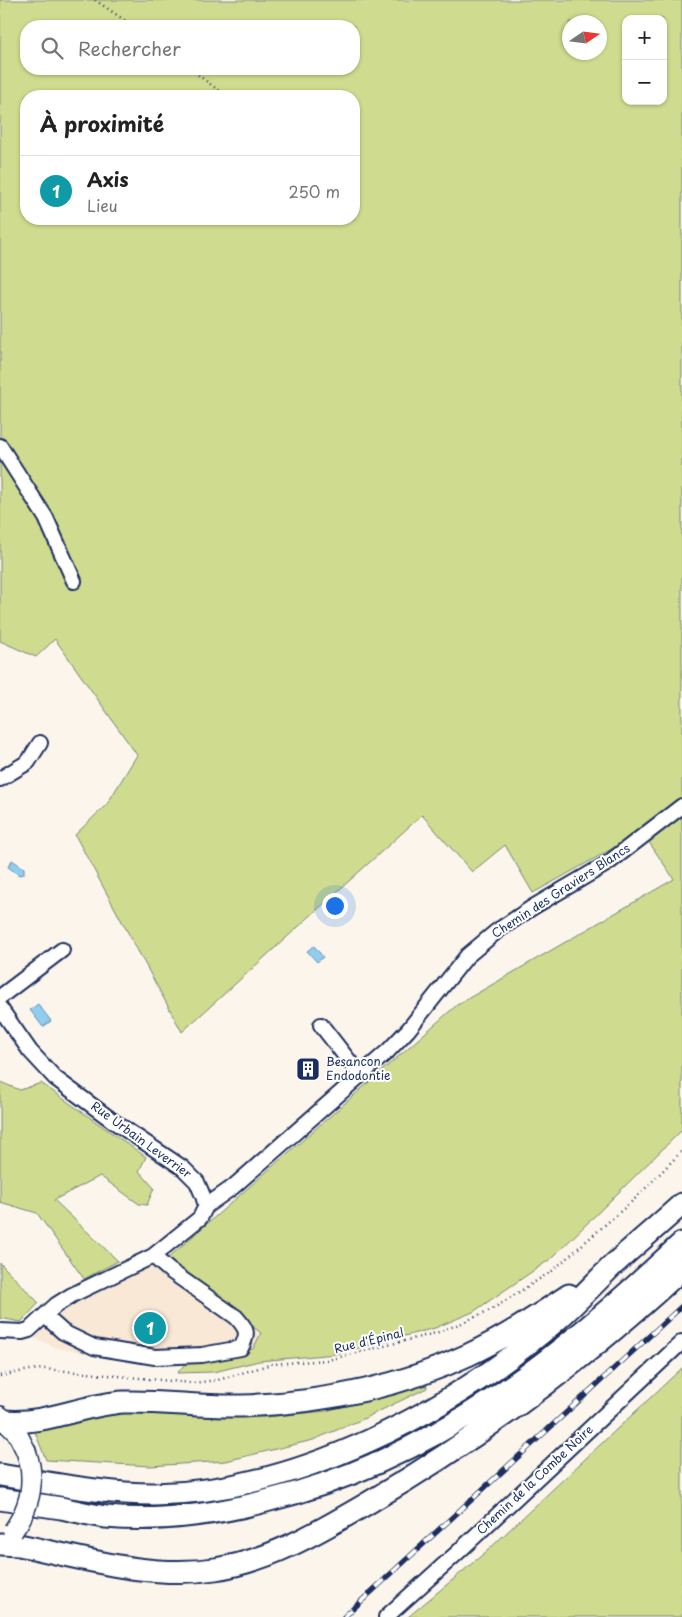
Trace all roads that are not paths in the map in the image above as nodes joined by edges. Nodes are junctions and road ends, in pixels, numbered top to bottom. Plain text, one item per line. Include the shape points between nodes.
1 (0, 446) edge
2 (74, 581) dead end
3 (40, 743) dead end
4 (0, 779) edge
5 (682, 806) edge
6 (62, 950) dead end
7 (0, 997) edge
8 (0, 1008) edge
9 (321, 1025) dead end
10 (360, 1075) junction
11 (682, 1204) edge
12 (206, 1206) junction
13 (682, 1243) edge
14 (153, 1256) junction
15 (612, 1266) junction
16 (682, 1269) edge
17 (45, 1316) junction
18 (0, 1331) edge
19 (682, 1342) edge
20 (3, 1418) edge
21 (0, 1475) edge
22 (0, 1499) edge
23 (5, 1540) edge
24 (386, 1617) edge

1 - 2 street via 46,518
3 - 4 street via 28,762
5 - 10 street, Chemin des Graviers Blancs via 608,863 533,907 467,956 408,1030
6 - 7 street
8 - 12 street, Rue Urbain Leverrier via 30,1051 55,1078 183,1168 197,1182
9 - 10 street
10 - 12 street, Chemin des Graviers Blancs via 233,1187
11 - 15 highway
12 - 14 street via 200,1218
13 - 22 highway via 574,1339 518,1382 434,1436 345,1476 254,1504 180,1516 106,1517
14 - 17 street via 72,1295
14 - 17 street via 236,1317 245,1327 247,1338 241,1348 202,1355 155,1357 94,1347 63,1332
15 - 20 highway via 485,1347 423,1373 375,1387 334,1396 265,1404 219,1406 121,1402 40,1420 18,1422
15 - 21 highway via 558,1320 478,1381 402,1426 314,1462 248,1482 178,1493 108,1492
16 - 23 highway via 572,1364 481,1432 345,1516 272,1553 244,1564 215,1570 160,1572
17 - 18 street via 29,1330
19 - 24 street, Chemin de la Combe Noire via 464,1548
20 - 23 main road, bridge via 17,1433 26,1451 32,1476 30,1496 21,1520

